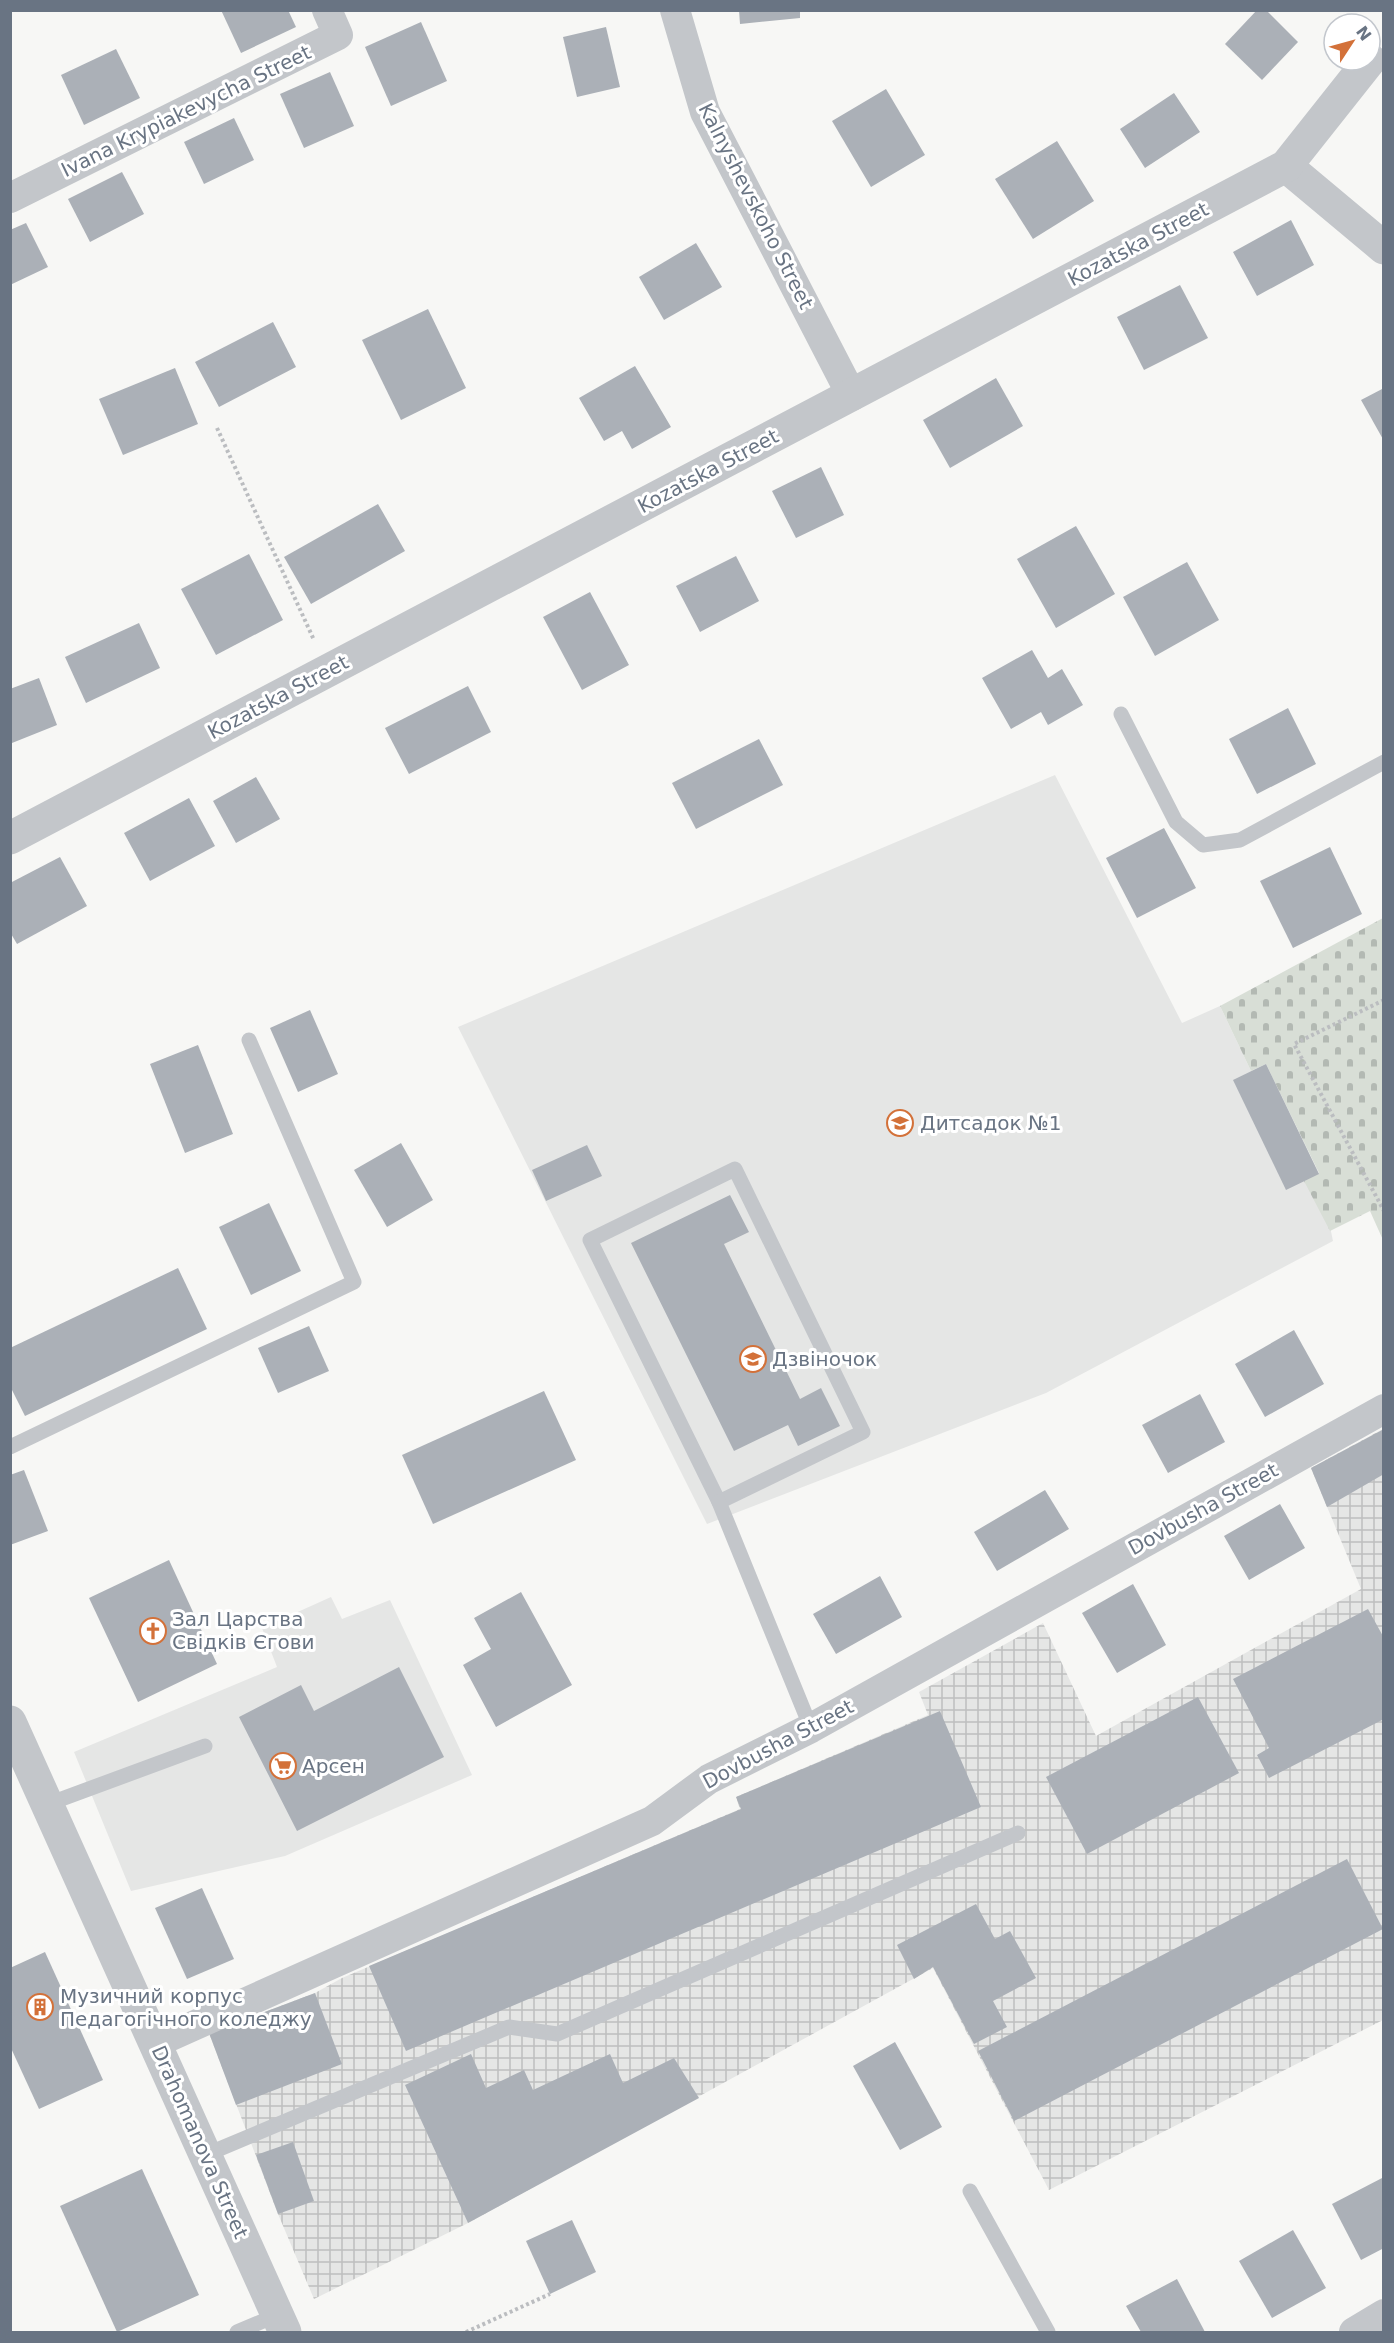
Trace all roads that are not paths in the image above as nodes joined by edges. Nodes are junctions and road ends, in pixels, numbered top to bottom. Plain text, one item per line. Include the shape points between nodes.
1 (327, 10) edge
2 (675, 10) edge
3 (1360, 72) edge
4 (1286, 166) junction
5 (10, 198) edge
6 (1383, 248) edge
7 (852, 396) junction
8 (1121, 714) dead end
9 (1383, 762) edge
10 (10, 838) edge
11 (249, 1040) dead end
12 (1383, 1409) edge
13 (10, 1447) edge
14 (719, 1503) junction
15 (10, 1722) edge
16 (811, 1728) junction
17 (205, 1746) dead end
18 (48, 1803) junction
19 (1018, 1833) dead end
20 (155, 2043) junction
21 (205, 2155) junction
22 (970, 2191) dead end
23 (1383, 2314) edge
24 (281, 2324) edge
25 (237, 2332) edge
26 (1048, 2332) edge
27 (1354, 2332) edge

1 - 5 street, Ivana Krypiakevycha Street via 338,35
2 - 7 street, Kalnyshevskoho Street via 705,112
3 - 4 street, Kozatska Street
4 - 6 street
4 - 7 street, Kozatska Street
7 - 10 street, Kozatska Street
8 - 9 lane via 1176,822 1203,845 1240,840
11 - 13 lane via 354,1282
12 - 16 street, Dovbusha Street
14 - 14 lane via 590,1240 735,1169 863,1432
14 - 16 lane
15 - 18 street, Drahomanova Street
16 - 20 street, Dovbusha Street via 709,1779 652,1821
17 - 18 lane
18 - 20 street, Drahomanova Street
19 - 21 lane via 557,2034 509,2028
20 - 21 street, Drahomanova Street
21 - 24 street, Drahomanova Street
22 - 26 lane
23 - 27 street
24 - 25 lane

